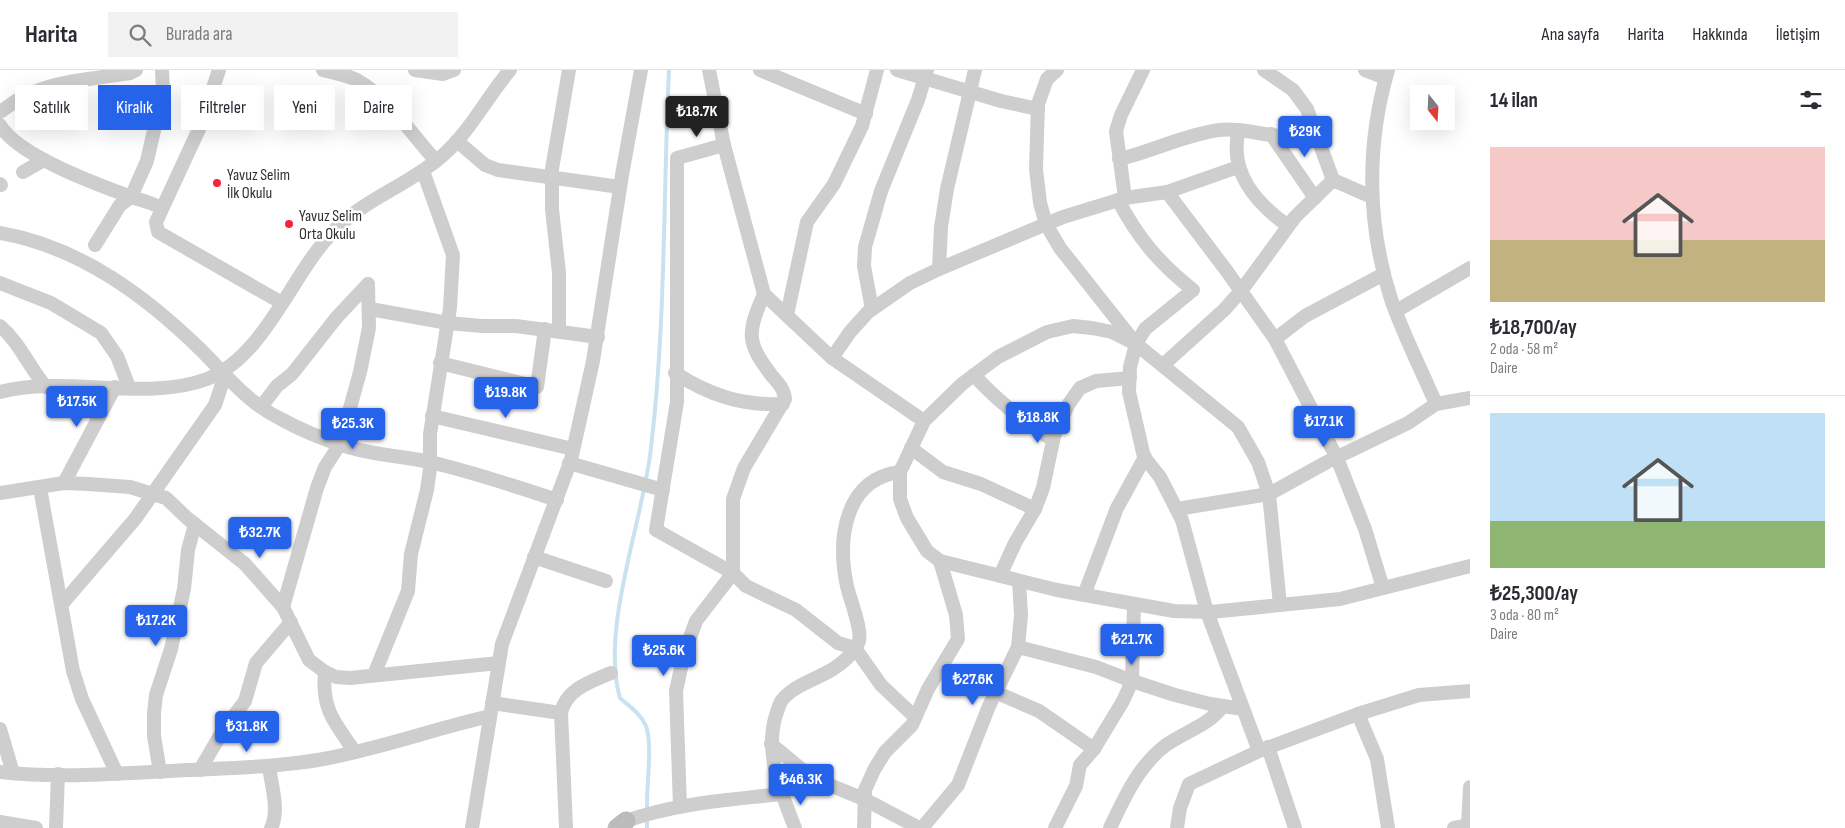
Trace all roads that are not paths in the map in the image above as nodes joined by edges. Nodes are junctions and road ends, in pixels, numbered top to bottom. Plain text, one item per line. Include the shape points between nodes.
1 (136, 70) edge
2 (162, 70) edge
3 (218, 70) edge
4 (323, 70) edge
5 (415, 70) edge
6 (454, 70) edge
7 (510, 70) edge
8 (569, 70) edge
9 (642, 70) edge
10 (709, 70) edge
11 (877, 70) edge
12 (896, 70) edge
13 (975, 70) edge
14 (1057, 70) edge
15 (1143, 70) edge
16 (1264, 70) edge
17 (1365, 70) edge
18 (769, 72) edge
19 (926, 74) edge
20 (1387, 74) edge
21 (969, 91) junction
22 (1038, 109) junction
23 (0, 112) edge
24 (866, 114) junction
25 (0, 126) edge
26 (1313, 126) junction
27 (1239, 130) junction
28 (1271, 134) junction
29 (457, 141) junction
30 (724, 145) junction
31 (1119, 159) junction
32 (44, 160) junction
33 (436, 161) junction
34 (1238, 167) junction
35 (423, 171) junction
36 (23, 172) dead end
37 (552, 177) junction
38 (1333, 180) junction
39 (620, 187) junction
40 (1167, 192) junction
41 (131, 197) junction
42 (1372, 197) junction
43 (1314, 198) junction
44 (1121, 199) junction
45 (161, 208) junction
46 (1046, 224) junction
47 (1288, 226) junction
48 (0, 233) edge
49 (96, 245) dead end
50 (1470, 268) edge
51 (939, 269) junction
52 (1384, 274) junction
53 (0, 283) edge
54 (1241, 291) junction
55 (764, 294) junction
56 (282, 304) junction
57 (370, 309) junction
58 (872, 309) junction
59 (1396, 311) junction
60 (787, 316) junction
61 (448, 323) junction
62 (0, 326) edge
63 (552, 330) junction
64 (598, 337) junction
65 (1275, 339) junction
66 (1136, 344) junction
67 (832, 358) junction
68 (440, 363) junction
69 (1163, 365) junction
70 (221, 371) junction
71 (675, 373) junction
72 (974, 375) junction
73 (1130, 378) junction
74 (46, 387) junction
75 (122, 387) junction
76 (0, 392) edge
77 (1470, 398) edge
78 (783, 404) junction
79 (1436, 404) junction
80 (261, 407) junction
81 (432, 416) junction
82 (924, 421) junction
83 (1053, 440) junction
84 (340, 444) junction
85 (573, 448) junction
86 (911, 448) junction
87 (1145, 457) junction
88 (1337, 458) junction
89 (430, 462) junction
90 (570, 463) junction
91 (900, 472) junction
92 (64, 483) junction
93 (40, 488) junction
94 (658, 488) junction
95 (0, 493) edge
96 (155, 493) junction
97 (1269, 494) junction
98 (557, 500) junction
99 (1035, 509) junction
100 (1177, 509) junction
101 (195, 524) junction
102 (534, 557) junction
103 (940, 561) junction
104 (1470, 566) edge
105 (732, 573) junction
106 (1000, 576) junction
107 (606, 581) dead end
108 (1018, 581) junction
109 (1383, 588) junction
110 (1084, 595) junction
111 (62, 604) junction
112 (1134, 604) junction
113 (1280, 605) junction
114 (283, 607) junction
115 (1207, 612) junction
116 (291, 622) junction
117 (1018, 646) junction
118 (855, 648) junction
119 (499, 663) junction
120 (325, 672) junction
121 (611, 673) dead end
122 (374, 675) junction
123 (1132, 681) junction
124 (1470, 691) edge
125 (995, 692) junction
126 (1223, 706) junction
127 (1242, 709) junction
128 (492, 710) junction
129 (561, 713) junction
130 (1358, 714) junction
131 (915, 717) junction
132 (0, 729) edge
133 (771, 744) junction
134 (1094, 749) junction
135 (1263, 749) junction
136 (355, 752) junction
137 (269, 766) junction
138 (200, 770) junction
139 (6, 772) edge
140 (160, 772) junction
141 (58, 774) junction
142 (117, 774) junction
143 (1470, 787) edge
144 (782, 794) junction
145 (864, 799) junction
146 (680, 806) junction
147 (0, 822) edge
148 (622, 825) edge
149 (1469, 825) edge
150 (36, 828) edge
151 (56, 828) edge
152 (271, 828) edge
153 (472, 828) edge
154 (566, 828) edge
155 (795, 828) edge
156 (864, 828) edge
157 (920, 828) edge
158 (1055, 828) edge
159 (1110, 828) edge
160 (1177, 828) edge
161 (1295, 828) edge
162 (1388, 828) edge
163 (1454, 828) edge

1 - 23 street via 44,88
2 - 41 street via 163,91 151,146
3 - 45 street via 200,127
4 - 33 street via 356,80 373,93
5 - 6 street via 443,74
7 - 29 street
8 - 37 street
9 - 39 street
10 - 30 street
11 - 24 street
12 - 19 street
13 - 21 street
14 - 22 street via 1044,84
15 - 31 street via 1116,132
16 - 26 street via 1293,90
17 - 20 street
18 - 24 street
19 - 21 street
19 - 58 street via 881,191 865,247 864,266
20 - 42 street via 1370,174
21 - 22 street
21 - 51 street via 947,189
22 - 46 street via 1036,169
24 - 60 street via 834,184 807,222
25 - 32 street via 14,141
26 - 28 street via 1297,134
26 - 38 street
27 - 28 street
27 - 31 street via 1199,133 1151,152
27 - 34 street via 1236,144
28 - 43 street
29 - 33 street
29 - 37 street via 485,165 498,170
30 - 55 street
30 - 71 street via 677,158 678,344
31 - 44 street
32 - 36 street
32 - 41 street
33 - 35 street
34 - 40 street
34 - 47 street via 1250,191 1268,212
35 - 56 street via 349,217 331,233
35 - 61 street via 453,255
37 - 39 street
37 - 63 street via 553,227 559,273
38 - 42 street
38 - 43 street
39 - 64 street
40 - 44 street
40 - 54 street
41 - 45 street via 150,201
41 - 49 street via 120,205
42 - 52 street
43 - 47 street
44 - 46 street
44 - 66 street via 1136,232 1193,290 1145,328
45 - 56 street via 156,222 158,232
46 - 51 street
46 - 66 street via 1060,248
47 - 54 street
48 - 70 street via 41,244 91,265 127,286 176,326
50 - 59 street
51 - 58 street via 910,283
52 - 59 street
52 - 65 street via 1305,316
53 - 75 street via 44,300 101,333 114,350
54 - 65 street
54 - 69 street
55 - 60 street
55 - 78 street via 752,326 752,342 756,355 784,391
56 - 70 street via 260,335
57 - 61 street
57 - 80 street via 368,284
57 - 84 street via 360,372
58 - 67 street
59 - 79 street
60 - 67 street
61 - 63 street
61 - 68 street
62 - 74 street via 12,337
63 - 64 street
63 - 68 street via 537,387
64 - 85 street
65 - 88 street
66 - 69 street
66 - 72 street via 1112,332 1073,326 1047,332 998,357
66 - 73 street
67 - 82 street
68 - 81 street
69 - 97 street via 1238,427 1258,462
70 - 75 street via 189,384
70 - 80 street
70 - 96 street via 222,384 215,405
71 - 78 street via 700,389 721,397 762,405
71 - 94 street via 677,402
72 - 82 street
72 - 83 street via 1011,412
73 - 83 street via 1096,381 1080,388 1068,405
73 - 87 street via 1129,392
74 - 75 street
74 - 76 street
75 - 92 street
77 - 79 street
78 - 105 street via 744,468 734,498
79 - 88 street via 1408,424
80 - 84 street via 277,418
81 - 85 street
81 - 89 street
82 - 86 street
83 - 99 street
84 - 89 street
84 - 114 street via 325,467 317,488
85 - 90 street
86 - 91 street
86 - 99 street via 943,472 981,484
87 - 100 street
87 - 110 street via 1117,508
88 - 97 street
88 - 109 street
89 - 98 street
89 - 122 street via 408,591
90 - 94 street
90 - 98 street
91 - 103 street via 900,499 908,518 927,551
91 - 118 street via 872,480 858,493 847,521 843,553 858,627 859,641
92 - 93 street
92 - 96 street via 130,487
93 - 95 street
93 - 111 street
94 - 105 street via 656,530
96 - 101 street via 166,498
96 - 111 street
97 - 100 street
97 - 113 street
98 - 102 street
99 - 106 street
100 - 115 street
101 - 114 street via 245,564
101 - 140 street via 171,648 156,695 154,736
102 - 107 street
102 - 119 street via 502,644
103 - 106 street
103 - 131 street via 956,615 958,639
104 - 109 street
105 - 118 street via 746,586 779,600 838,642
105 - 146 street via 696,620 684,654 676,691
106 - 108 street
108 - 110 street
108 - 117 street via 1021,615
109 - 113 street via 1340,598
110 - 112 street
111 - 142 street via 73,672
112 - 115 street via 1174,611
112 - 123 street
113 - 115 street
114 - 116 street
115 - 127 street
116 - 120 street via 309,660
116 - 138 street via 256,663 245,701
117 - 123 street via 1096,667
117 - 125 street
118 - 131 street via 881,685
118 - 133 street via 838,665 793,690 781,701
119 - 122 street
119 - 128 street
120 - 122 street via 350,678
120 - 136 street via 323,687 330,717
121 - 129 street via 575,689 562,704
123 - 126 street
123 - 134 street
124 - 130 street via 1419,694
125 - 134 street via 1039,711
125 - 157 street via 958,785
126 - 127 street
126 - 159 street via 1214,718 1166,745 1147,763
127 - 135 street
128 - 129 street
128 - 136 street
128 - 153 street
129 - 154 street
130 - 135 street
130 - 162 street via 1377,759
131 - 145 street via 912,725 885,752 865,790
132 - 139 street
133 - 144 street
133 - 145 street via 812,778
134 - 158 street via 1080,765 1076,786
135 - 160 street via 1189,784
135 - 161 street
136 - 137 street
137 - 138 street
137 - 152 street via 274,804
138 - 140 street
139 - 141 street
140 - 142 street
141 - 142 street
141 - 151 street
143 - 149 street
144 - 146 street
144 - 155 street
145 - 156 street
145 - 157 street
146 - 148 street via 656,810
147 - 150 street
149 - 163 street

